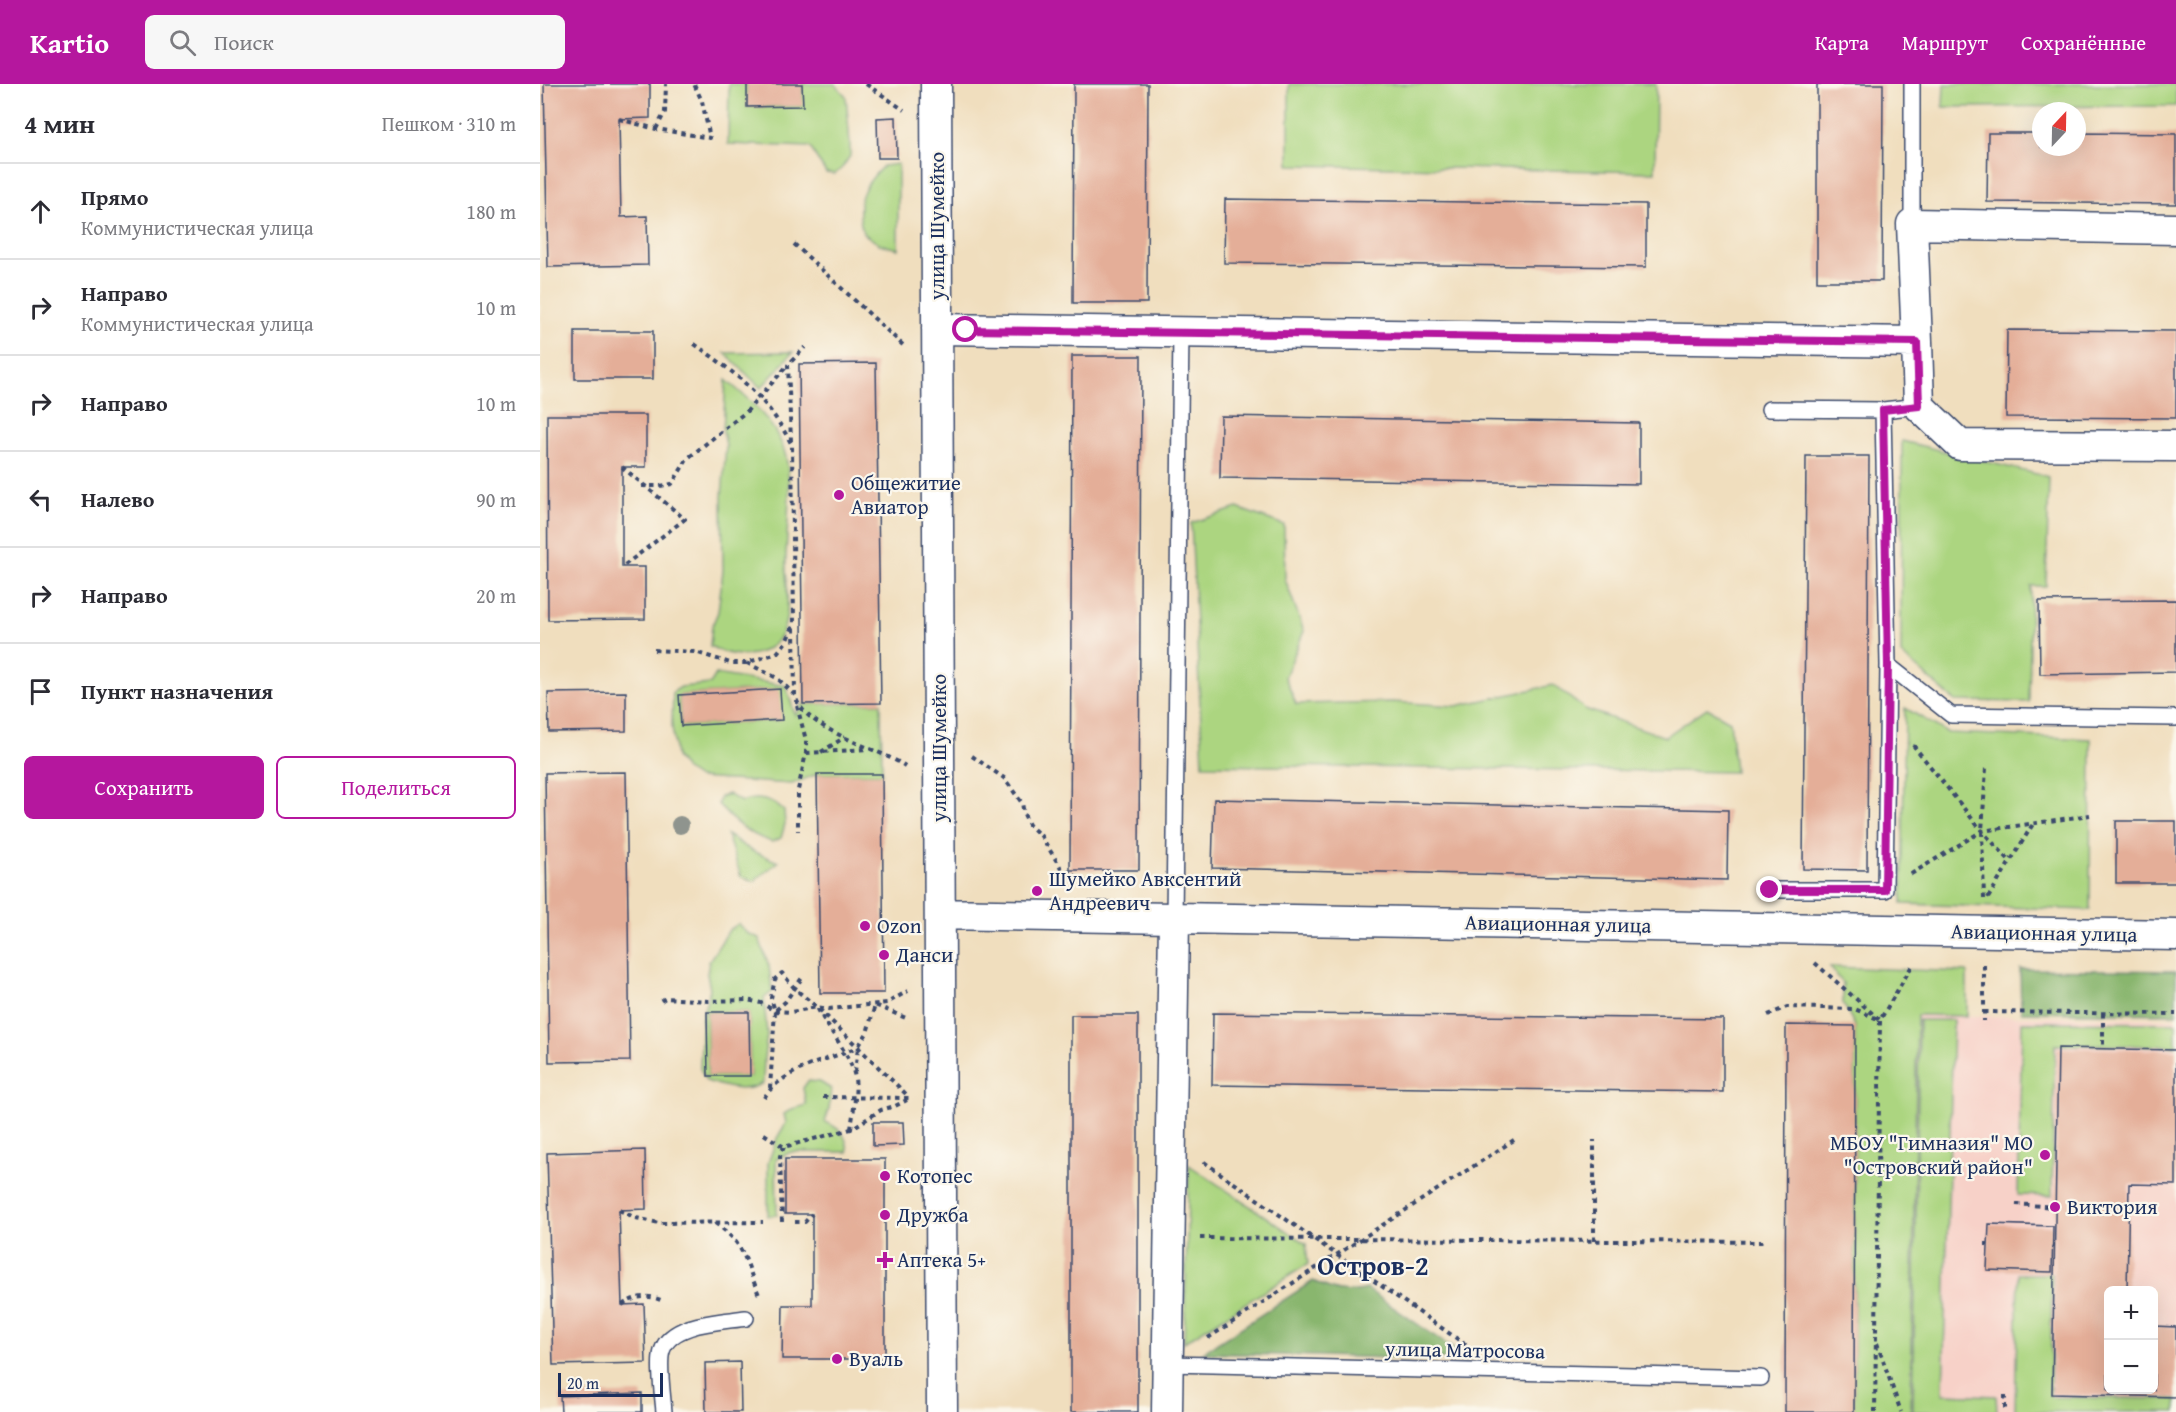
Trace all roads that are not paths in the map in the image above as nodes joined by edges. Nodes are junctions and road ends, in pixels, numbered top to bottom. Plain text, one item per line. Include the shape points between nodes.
1 (936, 84) edge
2 (1912, 84) edge
3 (1912, 224) junction
4 (2176, 229) edge
5 (937, 329) junction
6 (1181, 333) junction
7 (1917, 342) junction
8 (1919, 406) junction
9 (1769, 409) dead end
10 (1883, 410) junction
11 (2176, 446) edge
12 (1888, 665) junction
13 (2176, 718) edge
14 (1770, 890) dead end
15 (940, 914) junction
16 (1174, 918) junction
17 (2176, 935) edge
18 (746, 1318) dead end
19 (1168, 1364) junction
20 (1761, 1378) dead end
21 (664, 1412) edge
22 (942, 1412) edge
23 (1167, 1412) edge

1 - 5 street, улица Шумейко
2 - 3 lane
3 - 4 street
3 - 7 street
5 - 6 street
5 - 15 street, улица Шумейко
6 - 7 street
6 - 16 lane
7 - 8 street
8 - 10 lane
8 - 11 street via 1960,445
9 - 10 lane
10 - 12 lane
12 - 13 lane via 1951,716
12 - 14 lane via 1885,890
15 - 16 street, Авиационная улица
15 - 22 street, улица Шумейко
16 - 17 street, Авиационная улица
16 - 19 street
18 - 21 lane via 708,1323 676,1333 662,1350
19 - 20 lane, улица Матросова
19 - 23 street

